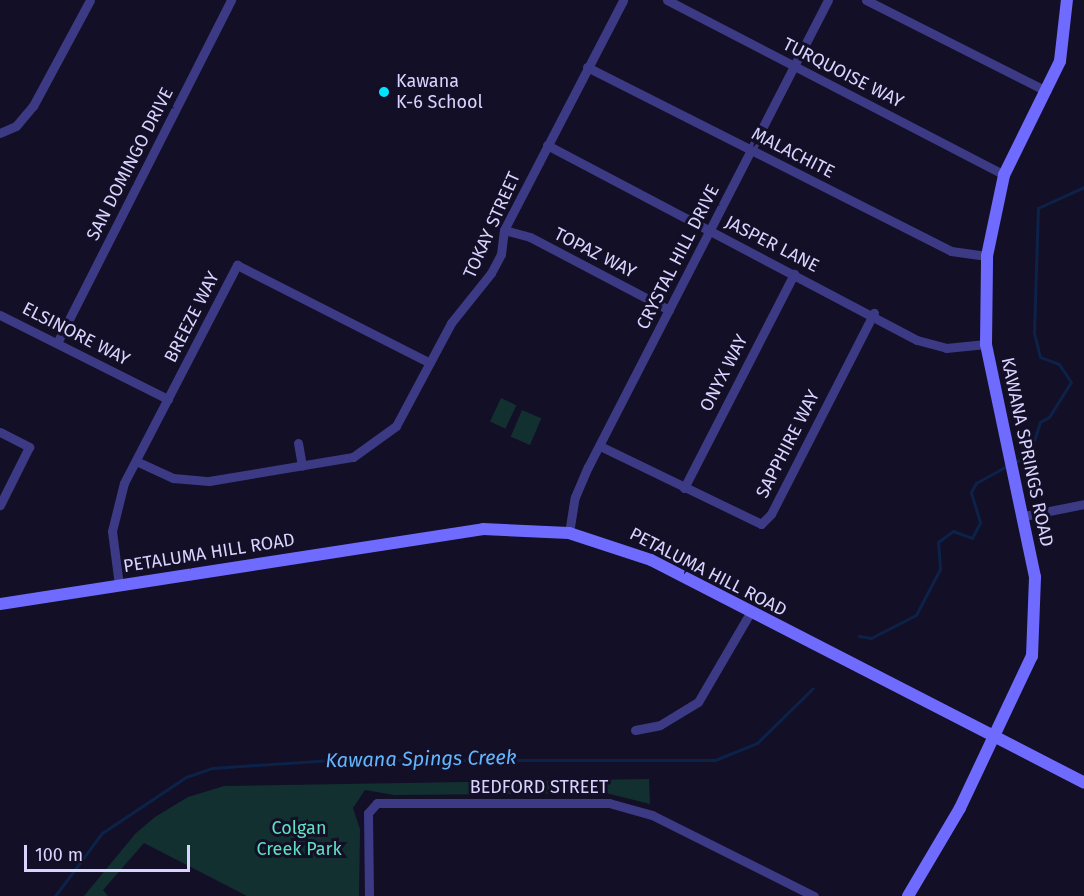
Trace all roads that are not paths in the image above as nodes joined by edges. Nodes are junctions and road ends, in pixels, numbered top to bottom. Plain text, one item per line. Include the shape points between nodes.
1 (90, 0) edge
2 (231, 0) edge
3 (623, 0) edge
4 (667, 0) edge
5 (828, 0) edge
6 (866, 0) edge
7 (1067, 0) edge
8 (795, 66) junction
9 (587, 67) junction
10 (1046, 91) junction
11 (0, 133) edge
12 (547, 146) junction
13 (751, 150) junction
14 (1004, 175) junction
15 (504, 230) junction
16 (710, 230) junction
17 (987, 256) junction
18 (794, 274) junction
19 (669, 310) junction
20 (874, 313) junction
21 (0, 315) edge
22 (57, 343) junction
23 (986, 344) junction
24 (430, 363) junction
25 (168, 399) junction
26 (0, 432) edge
27 (298, 443) dead end
28 (600, 446) junction
29 (136, 461) junction
30 (302, 466) junction
31 (684, 488) junction
32 (1084, 504) edge
33 (0, 505) edge
34 (1024, 516) junction
35 (569, 533) junction
36 (119, 585) junction
37 (0, 604) edge
38 (750, 613) junction
39 (635, 730) dead end
40 (996, 736) junction
41 (1084, 783) edge
42 (369, 896) edge
43 (813, 896) edge
44 (908, 896) edge

1 - 11 street via 33,106 16,126
2 - 22 street, SAN DOMINGO DRIVE
3 - 9 street, TOKAY STREET
4 - 8 street, TURQUOISE WAY
5 - 8 street, CRYSTAL HILL DRIVE
6 - 10 street
7 - 10 main road, KAWANA SPRINGS ROAD via 1060,61
8 - 13 street, CRYSTAL HILL DRIVE
8 - 14 street, TURQUOISE WAY
9 - 12 street, TOKAY STREET
9 - 13 street, MALACHITE
10 - 14 main road, KAWANA SPRINGS ROAD
12 - 15 street, TOKAY STREET
12 - 16 street, JASPER LANE
13 - 16 street, CRYSTAL HILL DRIVE
13 - 17 street, MALACHITE via 951,251
14 - 17 main road, KAWANA SPRINGS ROAD
15 - 19 street, TOPAZ WAY via 530,237
15 - 24 street, TOKAY STREET via 501,254 492,273 451,323
16 - 18 street, JASPER LANE
16 - 19 street, CRYSTAL HILL DRIVE
17 - 23 main road, KAWANA SPRINGS ROAD
18 - 20 street, JASPER LANE
18 - 31 street, ONYX WAY
19 - 28 street, CRYSTAL HILL DRIVE
20 - 23 street, JASPER LANE via 932,346
20 - 31 street, SAPPHIRE WAY via 766,520 749,521
21 - 22 street, ELSINORE WAY
22 - 25 street, ELSINORE WAY
23 - 34 main road, KAWANA SPRINGS ROAD
24 - 25 street, BREEZE WAY via 237,266
24 - 30 street, TOKAY STREET via 396,426 376,444 353,457
25 - 29 street, BREEZE WAY
26 - 33 street via 29,447
27 - 30 street
28 - 31 street, SAPPHIRE WAY
28 - 35 street, CRYSTAL HILL DRIVE via 575,497
29 - 30 street, TOKAY STREET via 191,482
29 - 36 street, BREEZE WAY via 116,505 112,531
32 - 34 street
34 - 40 main road, KAWANA SPRINGS ROAD via 1035,577 1037,627 1024,676
35 - 36 main road, PETALUMA HILL ROAD via 483,529
35 - 38 main road, PETALUMA HILL ROAD via 651,560
36 - 37 main road, PETALUMA HILL ROAD
38 - 39 street via 698,702 660,725
38 - 40 main road, PETALUMA HILL ROAD
40 - 41 main road, PETALUMA HILL ROAD
40 - 44 main road, KAWANA SPRINGS ROAD
42 - 43 street, BEDFORD STREET via 368,813 377,803 609,803 642,810

